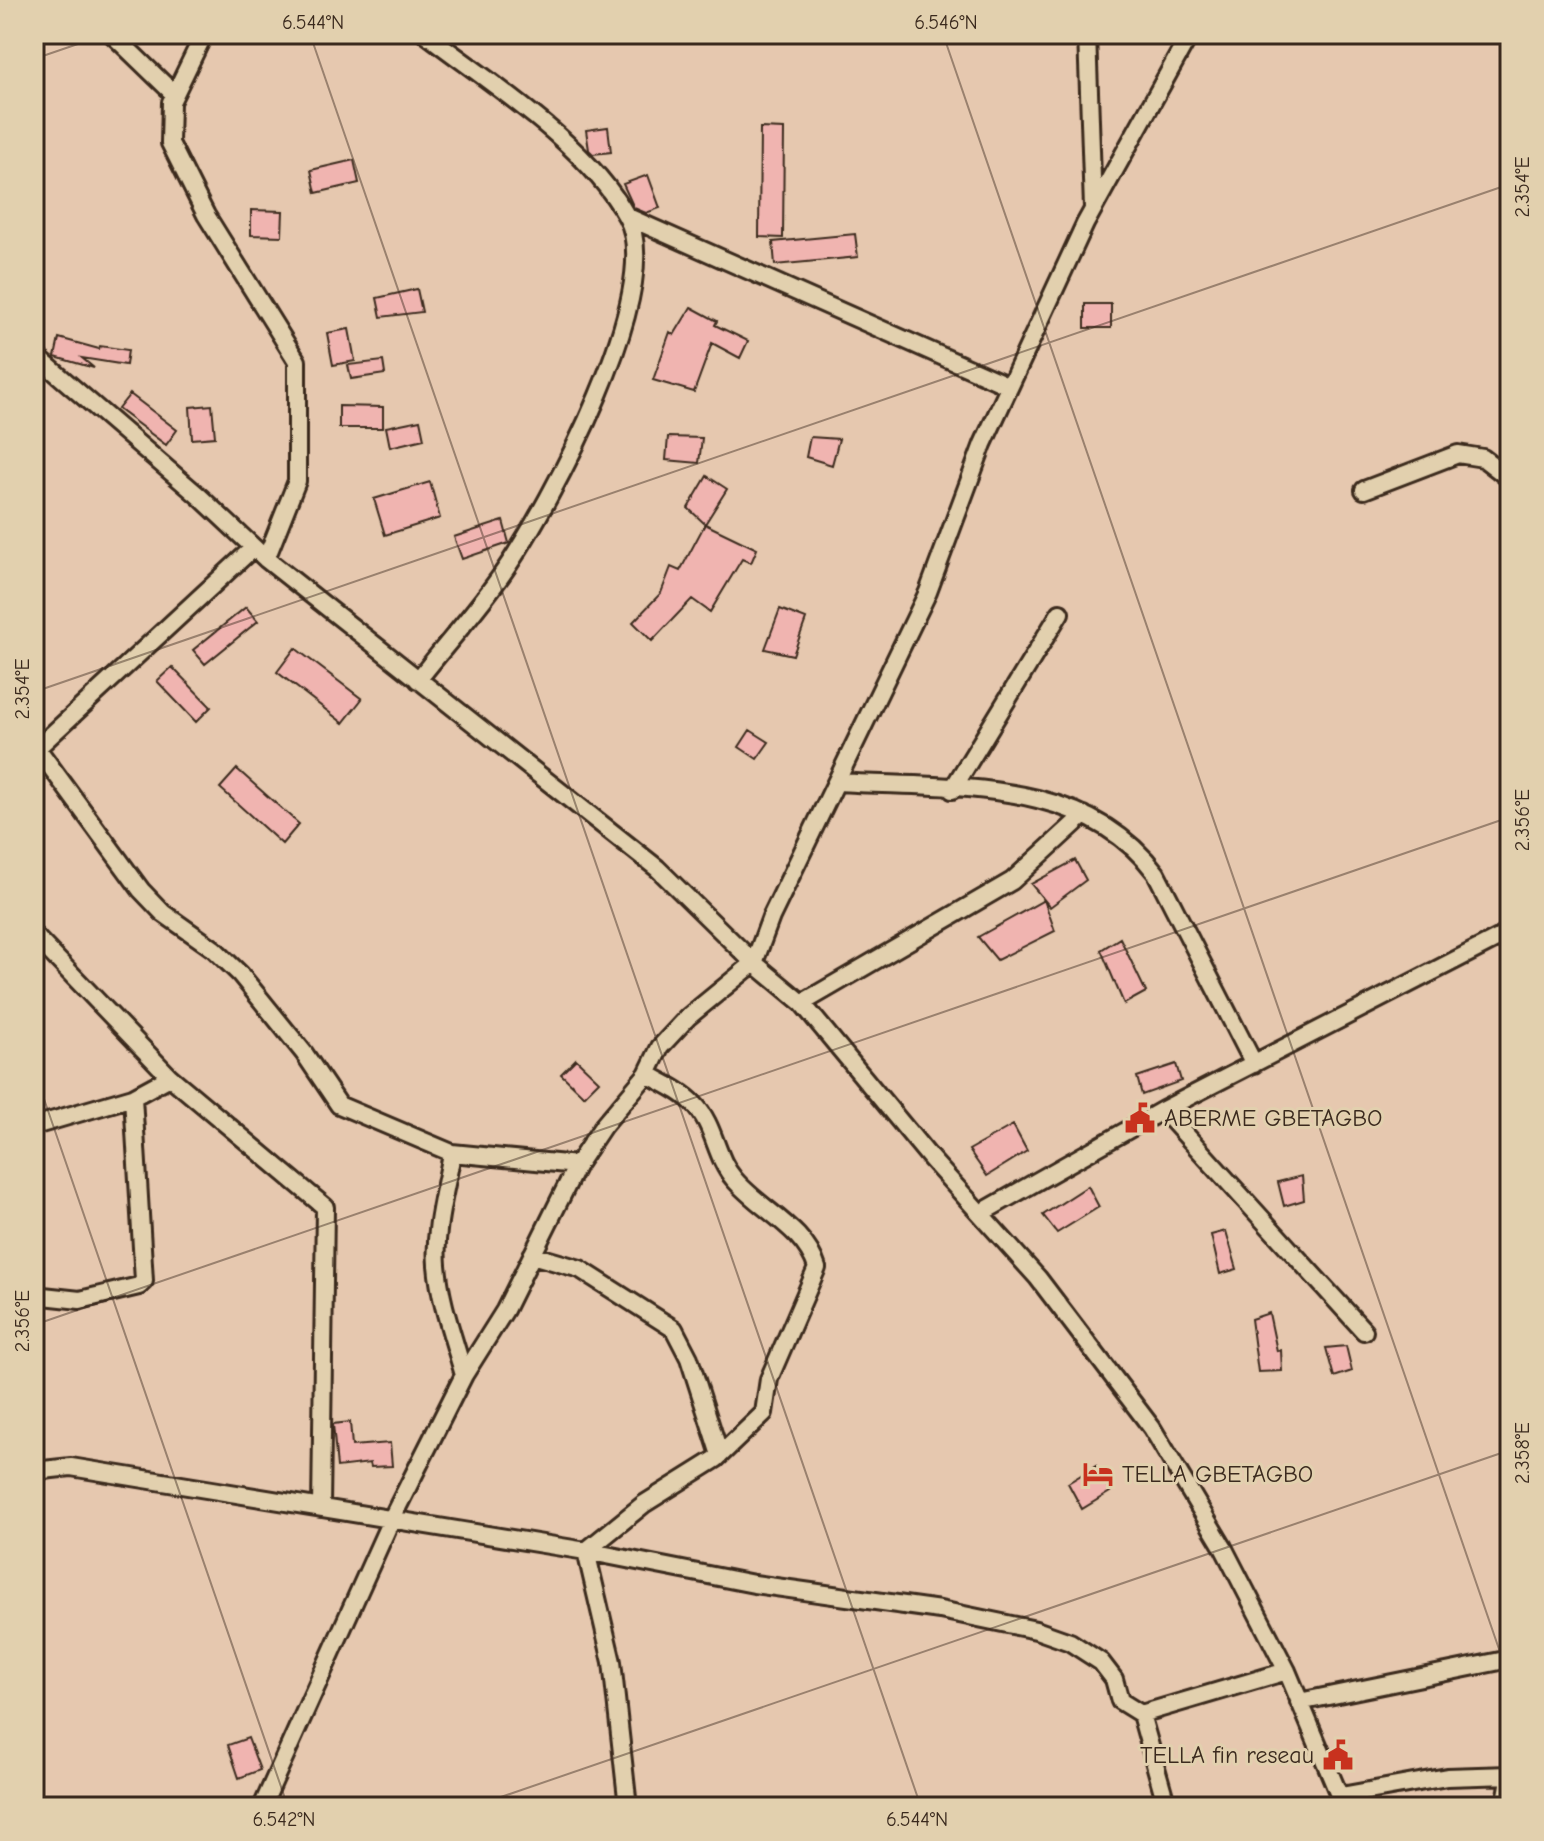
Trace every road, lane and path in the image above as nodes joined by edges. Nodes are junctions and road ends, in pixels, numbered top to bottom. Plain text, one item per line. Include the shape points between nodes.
1 (112, 34) edge
2 (204, 34) edge
3 (426, 34) edge
4 (1087, 34) edge
5 (1190, 34) edge
6 (174, 94) junction
7 (1093, 211) junction
8 (628, 217) junction
9 (34, 354) edge
10 (1009, 386) junction
11 (1510, 479) edge
12 (1364, 490) dead end
13 (253, 548) junction
14 (266, 559) junction
15 (1060, 613) dead end
16 (418, 680) junction
17 (36, 749) edge
18 (837, 782) junction
19 (952, 790) junction
20 (1084, 815) junction
21 (1510, 932) edge
22 (34, 935) edge
23 (754, 963) junction
24 (802, 1003) junction
25 (1254, 1064) junction
26 (647, 1074) junction
27 (170, 1077) junction
28 (133, 1097) junction
29 (1163, 1110) junction
30 (34, 1126) edge
31 (452, 1153) junction
32 (577, 1165) junction
33 (981, 1213) junction
34 (532, 1255) junction
35 (34, 1295) edge
36 (1364, 1331) dead end
37 (464, 1375) junction
38 (720, 1455) junction
39 (34, 1471) edge
40 (321, 1508) junction
41 (392, 1518) junction
42 (586, 1551) junction
43 (1510, 1659) edge
44 (1287, 1671) junction
45 (1299, 1702) junction
46 (1141, 1714) junction
47 (1510, 1777) edge
48 (1343, 1801) edge
49 (262, 1807) edge
50 (628, 1807) edge
51 (1167, 1807) edge
52 (1505, 1807) edge

1 - 6 street
2 - 6 street
3 - 8 street via 543,122 577,154
4 - 7 street
5 - 7 street
6 - 14 street via 170,143 206,215 297,361 297,481
7 - 10 street
8 - 10 street
8 - 16 street via 636,241 631,297 602,389 560,476 505,570
9 - 13 street
10 - 18 street via 928,592
11 - 12 street via 1483,458 1458,454
13 - 14 street
13 - 17 street
14 - 16 street
15 - 19 street
16 - 23 street via 657,868
17 - 31 street via 141,890 240,974 304,1053 331,1097 350,1113
18 - 19 street
18 - 23 street
19 - 20 street via 1022,794 1066,804
20 - 24 street via 1012,881
20 - 25 street via 1140,852 1156,873
21 - 25 street
22 - 27 street
23 - 24 street
23 - 26 street via 679,1027 660,1047
24 - 33 street
25 - 29 street
26 - 32 street
26 - 38 street via 692,1101 707,1118 735,1180 802,1240 817,1268 769,1379 764,1413
27 - 28 street
27 - 40 street via 325,1207
28 - 30 street
28 - 35 street via 144,1281 80,1300
29 - 33 street
29 - 36 street
31 - 32 street
31 - 37 street via 437,1262 441,1296
32 - 34 street
33 - 44 street via 1038,1278 1152,1428 1223,1547
34 - 37 street
34 - 38 street via 580,1269 674,1329 689,1358
37 - 41 street
38 - 42 street via 644,1504
39 - 40 street via 71,1467
40 - 41 street
41 - 42 street
41 - 49 street
42 - 46 street via 1036,1630 1070,1642 1101,1662 1114,1679 1120,1701
42 - 50 street via 612,1662
43 - 45 street
44 - 45 street
44 - 46 street
45 - 48 street
46 - 51 street
47 - 48 street via 1447,1777
47 - 52 street

